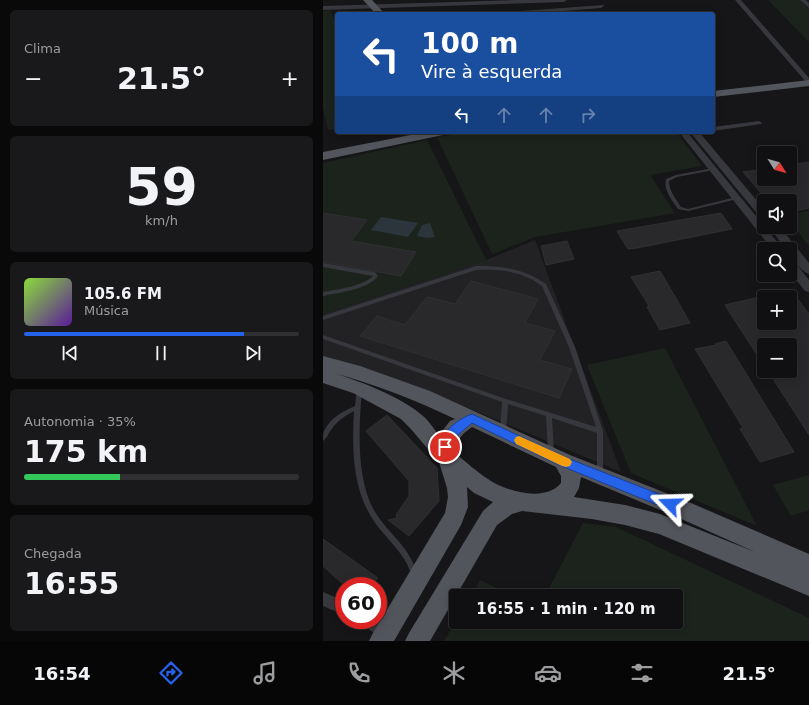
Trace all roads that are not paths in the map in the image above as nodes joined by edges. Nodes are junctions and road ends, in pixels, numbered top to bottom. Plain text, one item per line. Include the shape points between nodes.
1 (367, 0) edge
2 (540, 0) edge
3 (565, 0) edge
4 (596, 0) edge
5 (738, 0) edge
6 (803, 0) edge
7 (374, 6) junction
8 (601, 6) junction
9 (809, 6) edge
10 (323, 8) edge
11 (379, 12) edge
12 (531, 12) edge
13 (606, 12) edge
14 (809, 82) edge
15 (809, 88) edge
16 (715, 94) edge
17 (715, 99) edge
18 (759, 123) dead end
19 (715, 129) edge
20 (408, 134) edge
21 (433, 134) edge
22 (685, 134) edge
23 (696, 134) edge
24 (323, 152) edge
25 (323, 156) edge
26 (713, 169) junction
27 (736, 198) junction
28 (757, 207) edge
29 (780, 234) edge
30 (772, 242) edge
31 (323, 265) edge
32 (809, 270) edge
33 (797, 273) edge
34 (809, 288) edge
35 (323, 294) edge
36 (323, 318) edge
37 (323, 337) edge
38 (323, 363) edge
39 (323, 376) edge
40 (359, 388) junction
41 (505, 401) junction
42 (357, 408) junction
43 (549, 414) junction
44 (472, 418) junction
45 (600, 431) junction
46 (503, 433) junction
47 (323, 438) edge
48 (557, 458) junction
49 (449, 460) junction
50 (600, 475) junction
51 (532, 502) junction
52 (809, 565) edge
53 (417, 581) junction
54 (809, 585) edge
55 (323, 599) edge
56 (335, 604) edge
57 (377, 629) edge
58 (384, 636) edge
59 (417, 641) edge

1 - 7 main road
2 - 3 street
2 - 7 street
4 - 8 street
5 - 14 street
6 - 9 street
7 - 10 street
7 - 11 main road
8 - 12 street
8 - 13 street
14 - 16 main road
15 - 17 main road
18 - 19 street
20 - 24 main road
21 - 25 main road
22 - 26 street
23 - 28 street
26 - 27 street
26 - 27 lane via 667,180 669,192 679,208 688,210
27 - 30 street
29 - 32 street
31 - 35 lane via 375,276 373,280 357,286
33 - 34 street
36 - 45 lane via 476,268 494,267 525,274 544,286 572,347
37 - 41 lane
38 - 44 main road via 424,396
39 - 40 main road
40 - 42 lane
40 - 49 main road via 407,414
41 - 43 lane
41 - 46 lane
42 - 47 lane via 337,417
42 - 53 lane via 358,461 363,489 373,514 413,566
43 - 45 lane
43 - 48 lane
44 - 46 main road
44 - 49 main road via 457,427 445,442
45 - 50 lane
46 - 48 main road
48 - 50 main road
48 - 51 main road via 571,474 568,490 555,500
49 - 51 main road via 481,486 509,499
49 - 53 main road via 459,492 459,508
50 - 52 main road
51 - 54 main road via 619,514 660,524
51 - 59 main road via 510,504 490,518
53 - 58 main road
55 - 56 street
57 - 58 street

